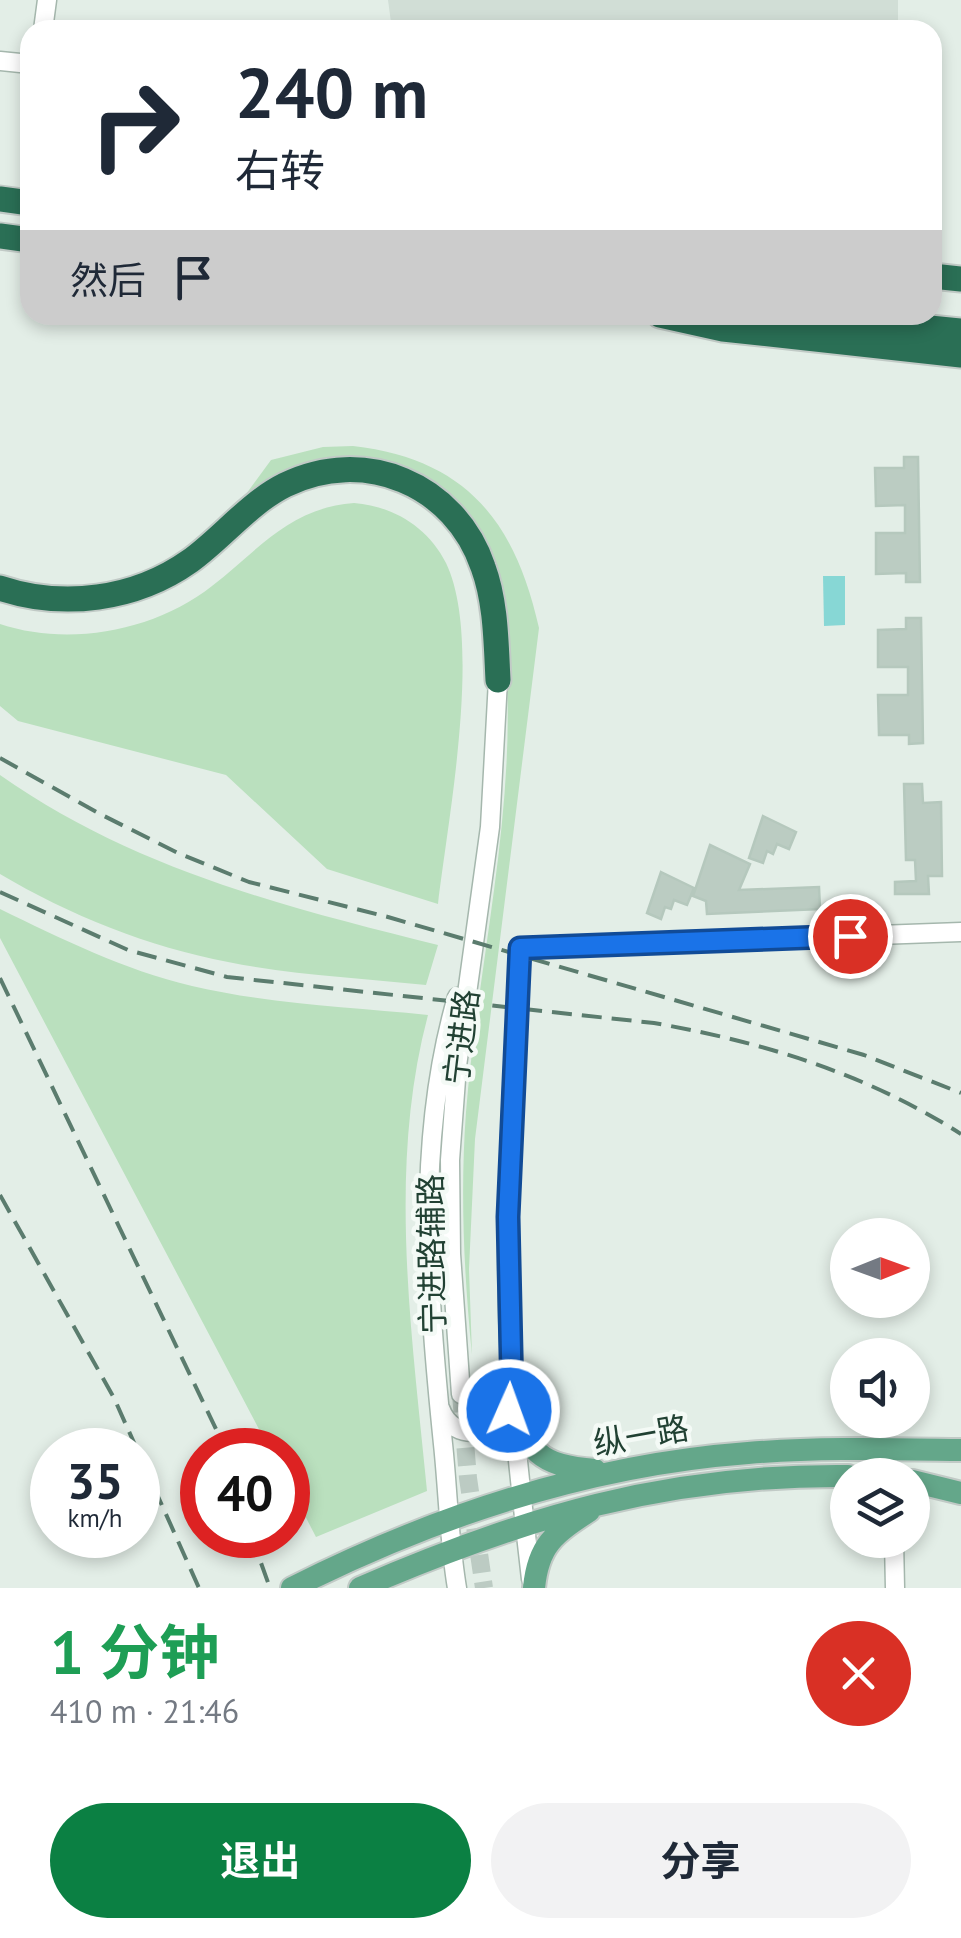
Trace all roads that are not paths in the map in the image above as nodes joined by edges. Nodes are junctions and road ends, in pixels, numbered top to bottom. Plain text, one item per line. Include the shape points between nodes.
1 (705, 325) edge
2 (904, 325) edge
3 (961, 331) edge
4 (961, 355) edge
5 (0, 588) edge
6 (498, 680) joint
7 (478, 924) junction
8 (961, 932) edge
9 (461, 1394) tunnel mouth
10 (512, 1398) junction
11 (439, 1403) junction
12 (961, 1450) edge
13 (614, 1471) junction
14 (961, 1476) edge
15 (830, 1477) edge
16 (930, 1477) edge
17 (930, 1484) edge
18 (961, 1493) edge
19 (521, 1495) junction
20 (620, 1497) junction
21 (450, 1518) junction
22 (525, 1524) junction
23 (453, 1549) junction
24 (895, 1558) edge
25 (292, 1588) edge
26 (360, 1588) edge
27 (457, 1588) edge
28 (533, 1588) edge
29 (896, 1588) edge

1 - 4 highway
2 - 3 highway
5 - 6 highway via 76,600 136,588 190,561 282,486 330,470 380,471 436,498 476,547 490,595
6 - 7 street, 宁进路
7 - 9 street, 宁进路 via 450,1160
7 - 11 street, 宁进路辅路 via 441,1053 430,1131
8 - 10 street via 520,948 508,1217
10 - 11 street via 502,1421 480,1432 455,1428
10 - 13 main road via 536,1454 570,1468
10 - 19 street
11 - 21 street, 宁进路辅路
12 - 13 main road, 纵一路 via 786,1450
13 - 19 main road, 纵一路
14 - 16 main road
15 - 20 main road, 纵一路
17 - 18 main road
19 - 21 main road, 纵一路
19 - 22 street
20 - 22 main road, 纵一路
20 - 28 main road via 550,1540 536,1560
21 - 23 street, 宁进路辅路
21 - 25 main road, 纵一路
22 - 23 main road, 纵一路
22 - 28 street
23 - 26 main road, 纵一路
23 - 27 street, 宁进路辅路
24 - 29 street

